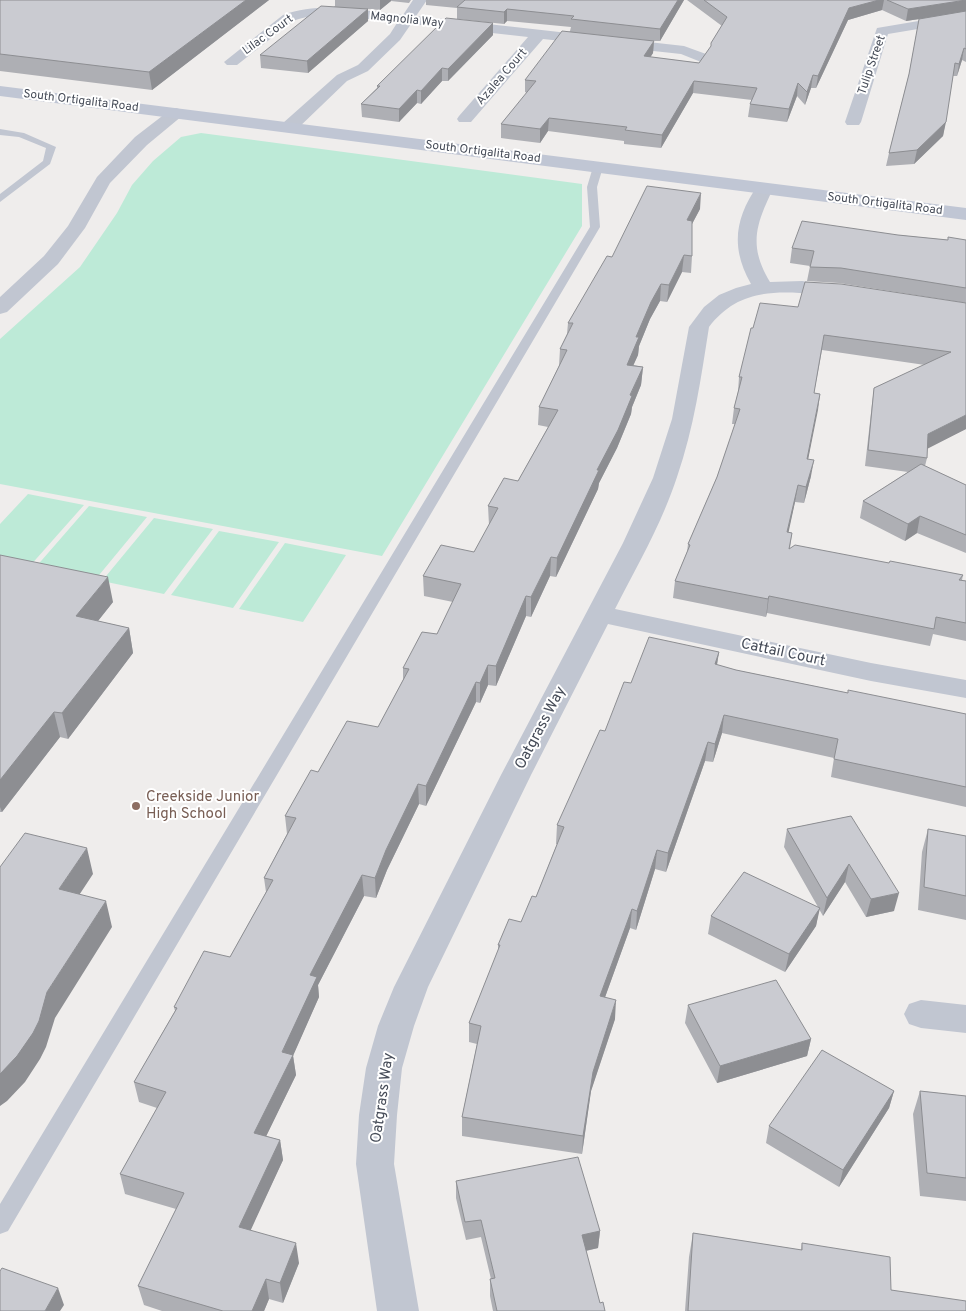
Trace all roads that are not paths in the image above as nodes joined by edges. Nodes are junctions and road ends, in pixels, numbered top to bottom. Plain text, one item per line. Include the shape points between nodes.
1 (420, 0) edge
2 (948, 4) edge
3 (306, 13) joint
4 (966, 15) edge
5 (407, 20) junction
6 (539, 34) junction
7 (701, 57) edge
8 (232, 62) dead end
9 (363, 68) junction
10 (0, 91) edge
11 (176, 114) junction
12 (465, 119) dead end
13 (853, 122) dead end
14 (289, 127) junction
15 (309, 130) junction
16 (0, 132) edge
17 (598, 167) junction
18 (764, 189) junction
19 (0, 199) edge
20 (966, 214) edge
21 (763, 287) junction
22 (862, 293) edge
23 (0, 308) edge
24 (601, 614) junction
25 (966, 689) edge
26 (922, 1014) dead end
27 (966, 1019) edge
28 (0, 1224) edge
29 (398, 1311) edge

1 - 5 street
2 - 4 street
3 - 5 street, Magnolia Way via 328,11
3 - 8 street, Lilac Court via 288,18
4 - 13 street, Tulip Street via 882,31
5 - 6 street, Magnolia Way
5 - 9 street via 395,37
6 - 7 street, Magnolia Way via 684,50
6 - 12 street, Azalea Court
9 - 14 street via 342,78
9 - 15 street via 359,82
10 - 11 street, South Ortigalita Road
11 - 14 street, South Ortigalita Road
11 - 23 street via 141,141 103,181 76,228 51,260
14 - 15 street, South Ortigalita Road
15 - 17 street, South Ortigalita Road
16 - 19 lane via 21,135 51,146 47,162
17 - 18 street, South Ortigalita Road
17 - 28 lane via 592,187 595,227
18 - 20 street, South Ortigalita Road
18 - 21 street via 749,218 746,242 751,270
21 - 22 street, Oatgrass Way
21 - 24 street, Oatgrass Way via 737,294 716,305 699,327 683,419 665,478
24 - 25 street, Cattail Court
24 - 29 street, Oatgrass Way via 516,775 411,987 396,1026 384,1068 375,1164
26 - 27 street

